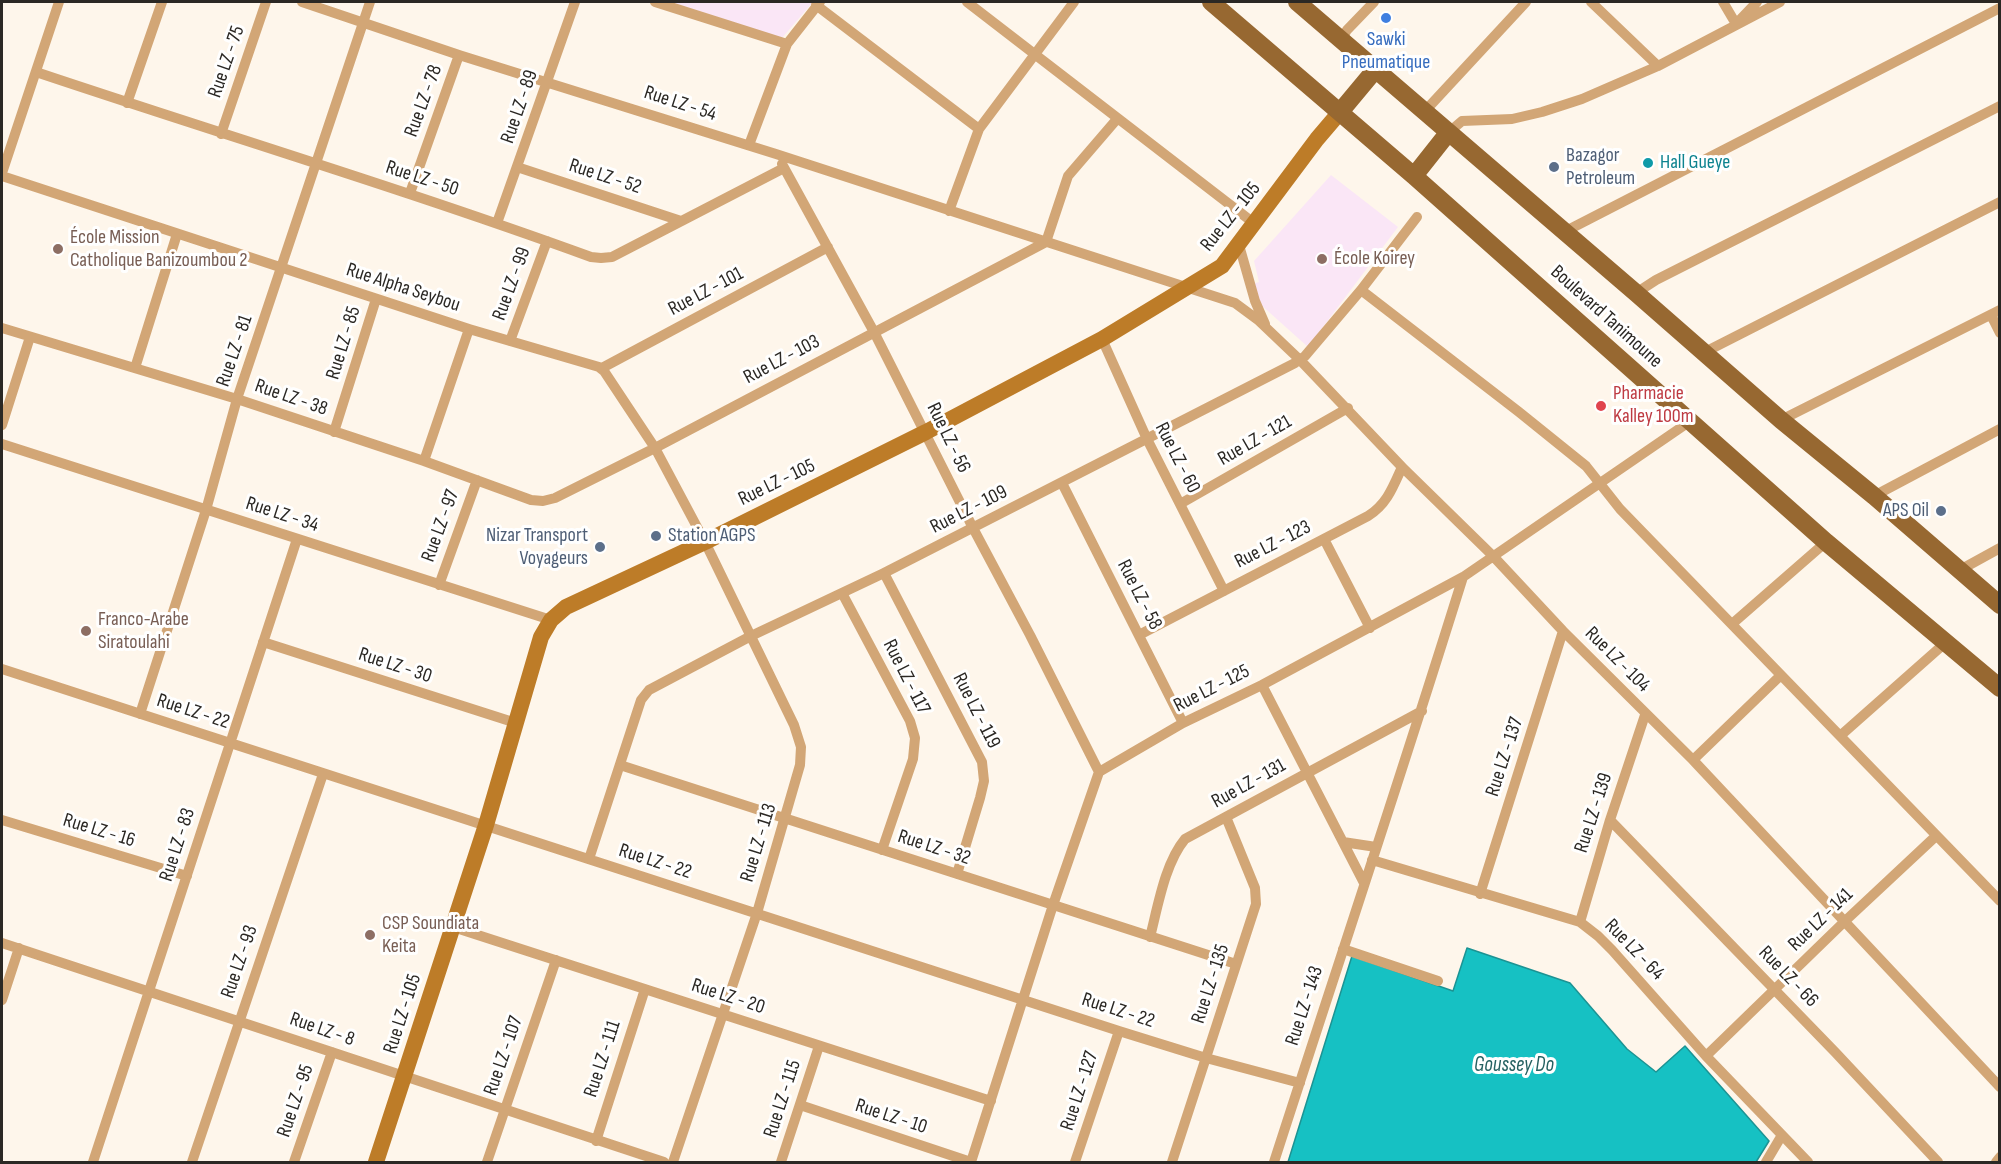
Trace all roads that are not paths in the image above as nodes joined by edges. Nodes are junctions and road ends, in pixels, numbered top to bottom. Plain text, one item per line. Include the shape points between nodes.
1 (59, 2) edge
2 (162, 2) edge
3 (266, 2) edge
4 (302, 2) edge
5 (370, 2) edge
6 (575, 2) edge
7 (656, 2) edge
8 (967, 2) edge
9 (1074, 2) edge
10 (1211, 2) edge
11 (1297, 2) edge
12 (1374, 2) edge
13 (1526, 2) edge
14 (1591, 2) edge
15 (1723, 2) edge
16 (1757, 2) edge
17 (1780, 2) edge
18 (818, 3) edge
19 (2000, 8) edge
20 (364, 21) junction
21 (1736, 24) junction
22 (1341, 40) junction
23 (787, 44) junction
24 (1035, 53) junction
25 (459, 54) junction
26 (1658, 66) junction
27 (1375, 70) junction
28 (36, 72) junction
29 (548, 81) junction
30 (127, 103) junction
31 (2000, 106) edge
32 (1425, 111) junction
33 (1340, 112) junction
34 (1117, 119) junction
35 (979, 129) junction
36 (1448, 133) junction
37 (221, 134) junction
38 (749, 145) junction
39 (776, 154) junction
40 (315, 164) junction
41 (518, 167) junction
42 (784, 168) junction
43 (2, 175) edge
44 (1414, 176) junction
45 (410, 193) junction
46 (2000, 202) edge
47 (949, 211) junction
48 (1417, 217) dead end
49 (681, 221) junction
50 (497, 224) junction
51 (1255, 224) junction
52 (1564, 232) junction
53 (177, 234) junction
54 (547, 241) junction
55 (1046, 242) junction
56 (1239, 245) junction
57 (828, 247) junction
58 (282, 267) junction
59 (1188, 286) junction
60 (1361, 290) junction
61 (1636, 293) junction
62 (376, 298) junction
63 (1995, 312) edge
64 (2, 328) edge
65 (1267, 328) junction
66 (469, 329) junction
67 (874, 332) junction
68 (2000, 333) edge
69 (30, 337) junction
70 (1102, 339) junction
71 (510, 340) junction
72 (1703, 353) junction
73 (1300, 360) junction
74 (135, 368) junction
75 (602, 368) junction
76 (237, 399) junction
77 (1348, 408) junction
78 (1781, 420) junction
79 (1689, 422) junction
80 (2, 425) edge
81 (2000, 429) edge
82 (334, 432) junction
83 (926, 432) junction
84 (1147, 439) junction
85 (2, 444) edge
86 (655, 448) junction
87 (424, 460) junction
88 (1402, 467) junction
89 (477, 480) junction
90 (1600, 482) junction
91 (1062, 483) junction
92 (1874, 496) junction
93 (531, 500) joint
94 (1180, 504) junction
95 (206, 510) junction
96 (973, 528) junction
97 (297, 539) junction
98 (1324, 539) junction
99 (705, 542) junction
100 (1826, 542) junction
101 (2000, 548) edge
102 (1492, 556) junction
103 (1960, 570) junction
104 (884, 573) junction
105 (1463, 577) junction
106 (438, 585) junction
107 (1224, 591) junction
108 (842, 593) junction
109 (2000, 605) edge
110 (551, 620) junction
111 (1732, 624) junction
112 (1370, 628) junction
113 (1563, 631) junction
114 (1139, 634) junction
115 (751, 636) junction
116 (263, 642) junction
117 (1944, 644) junction
118 (2, 669) edge
119 (1780, 676) junction
120 (1262, 685) junction
121 (2000, 688) edge
122 (1422, 711) junction
123 (140, 714) junction
124 (1645, 715) junction
125 (516, 723) junction
126 (1183, 723) junction
127 (1840, 736) junction
128 (230, 743) junction
129 (1693, 760) junction
130 (620, 765) junction
131 (1099, 772) junction
132 (1307, 773) junction
133 (323, 774) junction
134 (1226, 817) junction
135 (786, 818) junction
136 (2, 820) edge
137 (1610, 820) junction
138 (486, 825) junction
139 (1936, 836) junction
140 (1342, 842) junction
141 (1376, 847) junction
142 (882, 850) junction
143 (589, 859) junction
144 (1372, 860) junction
145 (957, 874) junction
146 (187, 876) junction
147 (1364, 883) junction
148 (1480, 894) junction
149 (2000, 901) edge
150 (1053, 905) junction
151 (757, 913) junction
152 (1580, 922) junction
153 (1844, 922) junction
154 (453, 927) junction
155 (1150, 937) junction
156 (2, 943) edge
157 (19, 948) junction
158 (1343, 949) junction
159 (556, 960) junction
160 (1236, 964) junction
161 (1438, 981) dead end
162 (645, 989) junction
163 (1775, 990) junction
164 (148, 992) junction
165 (2, 1000) edge
166 (1023, 1000) junction
167 (724, 1015) junction
168 (239, 1020) junction
169 (1119, 1031) junction
170 (819, 1046) junction
171 (332, 1052) junction
172 (1706, 1056) junction
173 (1206, 1058) junction
174 (405, 1077) junction
175 (1300, 1083) junction
176 (2000, 1087) edge
177 (991, 1101) junction
178 (800, 1106) junction
179 (504, 1111) junction
180 (1782, 1135) junction
181 (596, 1141) junction
182 (2000, 1156) edge
183 (93, 1162) edge
184 (192, 1162) edge
185 (294, 1162) edge
186 (376, 1162) edge
187 (487, 1162) edge
188 (664, 1162) edge
189 (673, 1162) edge
190 (781, 1162) edge
191 (971, 1162) edge
192 (1075, 1162) edge
193 (1172, 1162) edge
194 (1274, 1162) edge
195 (1766, 1162) edge
196 (1808, 1162) edge
197 (1938, 1162) edge
198 (1996, 1162) edge

1 - 28 street
2 - 30 street
3 - 37 street, Rue LZ - 75
4 - 20 street, Rue LZ - 54
5 - 20 street, Rue LZ - 81
6 - 29 street, Rue LZ - 89
7 - 23 street
8 - 24 street
9 - 24 street
10 - 33 main road, Boulevard Tanimoune
11 - 22 main road, Boulevard Tanimoune
12 - 22 street
13 - 32 street
14 - 26 street
15 - 21 street
16 - 21 street
17 - 21 street
18 - 23 street
18 - 35 street
19 - 52 street
20 - 25 street, Rue LZ - 54
20 - 40 street, Rue LZ - 81
21 - 26 street
22 - 27 main road, Boulevard Tanimoune
23 - 38 street
24 - 34 street
24 - 35 street
25 - 29 street, Rue LZ - 54
25 - 45 street, Rue LZ - 78
26 - 36 street via 1542,112 1506,120 1462,121
27 - 32 main road, Boulevard Tanimoune
27 - 33 main road
28 - 30 street, Rue LZ - 50
28 - 43 street
29 - 38 street, Rue LZ - 54
29 - 41 street, Rue LZ - 89
30 - 37 street, Rue LZ - 50
31 - 61 street
32 - 36 main road, Boulevard Tanimoune
33 - 44 main road, Boulevard Tanimoune
33 - 51 main road, Rue LZ - 105
34 - 51 street
34 - 55 street via 1068,176
35 - 47 street
36 - 44 main road
36 - 52 main road, Boulevard Tanimoune
37 - 40 street, Rue LZ - 50
38 - 39 street, Rue LZ - 54
39 - 42 street, Rue LZ - 56
39 - 47 street, Rue LZ - 54
40 - 45 street, Rue LZ - 50
40 - 58 street, Rue LZ - 81
41 - 49 street, Rue LZ - 52
41 - 50 street, Rue LZ - 89
42 - 49 street, Rue LZ - 50
42 - 57 street, Rue LZ - 56
43 - 53 street, Rue Alpha Seybou
44 - 79 main road, Boulevard Tanimoune
45 - 50 street, Rue LZ - 50
46 - 72 street
47 - 55 street, Rue LZ - 54
48 - 60 street, Rue LZ - 109
49 - 54 street, Rue LZ - 50 via 612,257 591,256
50 - 54 street, Rue LZ - 50
51 - 56 main road, Rue LZ - 105
52 - 61 main road, Boulevard Tanimoune
53 - 58 street, Rue Alpha Seybou
53 - 74 street
54 - 71 street, Rue LZ - 99
55 - 59 street, Rue LZ - 54
55 - 67 street, Rue LZ - 103
56 - 59 main road, Rue LZ - 105 via 1222,266
56 - 65 street
57 - 67 street, Rue LZ - 56
57 - 75 street, Rue LZ - 101
58 - 62 street, Rue Alpha Seybou
58 - 76 street, Rue LZ - 81
59 - 65 street, Rue LZ - 104 via 1235,303
59 - 70 main road, Rue LZ - 105
60 - 73 street, Rue LZ - 109
60 - 90 street via 1536,425
61 - 72 main road, Boulevard Tanimoune
62 - 66 street, Rue Alpha Seybou
62 - 82 street, Rue LZ - 85
63 - 68 street
63 - 78 street
64 - 69 street, Rue LZ - 38
65 - 73 street, Rue LZ - 104
66 - 71 street, Rue Alpha Seybou
66 - 87 street
67 - 83 street, Rue LZ - 56
67 - 86 street, Rue LZ - 103
69 - 74 street, Rue LZ - 38
69 - 80 street
70 - 83 main road, Rue LZ - 105
70 - 84 street, Rue LZ - 60
71 - 75 street, Rue Alpha Seybou
72 - 78 main road, Boulevard Tanimoune
73 - 77 street, Rue LZ - 104
73 - 84 street, Rue LZ - 109
74 - 76 street, Rue LZ - 38
75 - 86 street
76 - 82 street, Rue LZ - 38
76 - 95 street, Rue LZ - 81
77 - 88 street, Rue LZ - 104
77 - 94 street, Rue LZ - 121
78 - 92 main road, Boulevard Tanimoune
79 - 90 street, Rue LZ - 125
79 - 100 main road, Boulevard Tanimoune
81 - 92 street
82 - 87 street, Rue LZ - 38
83 - 96 street, Rue LZ - 56
83 - 99 main road, Rue LZ - 105
84 - 91 street, Rue LZ - 109
84 - 94 street, Rue LZ - 60
85 - 95 street, Rue LZ - 34
86 - 93 street, Rue LZ - 103 via 555,498
86 - 99 street
87 - 89 street, Rue LZ - 38
88 - 98 street, Rue LZ - 123 via 1379,509
88 - 102 street, Rue LZ - 104
89 - 93 street, Rue LZ - 38
89 - 106 street, Rue LZ - 97
90 - 102 street, Rue LZ - 125
90 - 111 street via 1620,509
91 - 96 street, Rue LZ - 109
91 - 114 street, Rue LZ - 58
92 - 103 main road, Boulevard Tanimoune
94 - 107 street, Rue LZ - 60
95 - 97 street, Rue LZ - 34
95 - 123 street, Rue LZ - 81
96 - 104 street, Rue LZ - 109
96 - 131 street, Rue LZ - 56
97 - 106 street, Rue LZ - 34
97 - 116 street, Rue LZ - 83
98 - 107 street, Rue LZ - 123
98 - 112 street
99 - 110 main road, Rue LZ - 105 via 567,607
99 - 115 street, Rue LZ - 113
100 - 111 street
100 - 117 main road, Boulevard Tanimoune
101 - 103 street
102 - 105 street, Rue LZ - 125
102 - 113 street, Rue LZ - 104
103 - 109 main road, Boulevard Tanimoune
104 - 108 street, Rue LZ - 109
104 - 145 street, Rue LZ - 119 via 982,762 980,798
105 - 112 street, Rue LZ - 125
105 - 122 street
106 - 110 street, Rue LZ - 34
107 - 114 street, Rue LZ - 123
108 - 115 street, Rue LZ - 109
108 - 142 street, Rue LZ - 117 via 910,721 915,738 914,759
110 - 125 main road, Rue LZ - 105 via 541,637
111 - 119 street
112 - 120 street, Rue LZ - 125
113 - 124 street, Rue LZ - 104
113 - 148 street, Rue LZ - 137
114 - 126 street, Rue LZ - 58
115 - 130 street, Rue LZ - 109 via 644,694
115 - 135 street, Rue LZ - 113 via 801,747
116 - 125 street, Rue LZ - 30
116 - 128 street, Rue LZ - 83
117 - 121 main road, Boulevard Tanimoune
117 - 127 street
118 - 123 street, Rue LZ - 22
119 - 127 street
119 - 129 street
120 - 126 street, Rue LZ - 125
120 - 132 street
122 - 132 street, Rue LZ - 131
122 - 141 street
123 - 128 street, Rue LZ - 22
124 - 129 street, Rue LZ - 104
124 - 137 street, Rue LZ - 139
125 - 138 main road, Rue LZ - 105
126 - 131 street, Rue LZ - 125
127 - 139 street
128 - 133 street, Rue LZ - 22
128 - 146 street, Rue LZ - 83
129 - 153 street, Rue LZ - 104
130 - 135 street, Rue LZ - 32
130 - 143 street, Rue LZ - 109
131 - 150 street
132 - 134 street, Rue LZ - 131
132 - 140 street
133 - 138 street, Rue LZ - 22
133 - 168 street, Rue LZ - 93
134 - 155 street, Rue LZ - 131 via 1185,839 1177,849
134 - 160 street, Rue LZ - 135 via 1256,888 1256,904
135 - 142 street, Rue LZ - 32
135 - 151 street, Rue LZ - 113
136 - 146 street, Rue LZ - 16
137 - 152 street, Rue LZ - 139
137 - 163 street, Rue LZ - 66
138 - 143 street, Rue LZ - 22
138 - 154 main road, Rue LZ - 105
139 - 149 street
139 - 153 street, Rue LZ - 141
140 - 141 street
140 - 147 street
141 - 144 street
142 - 145 street, Rue LZ - 32
143 - 151 street, Rue LZ - 22
144 - 147 street, Rue LZ - 143
144 - 148 street, Rue LZ - 64
145 - 150 street, Rue LZ - 32
146 - 164 street, Rue LZ - 83
147 - 158 street, Rue LZ - 143
148 - 152 street, Rue LZ - 64
150 - 155 street, Rue LZ - 32
150 - 166 street
151 - 166 street, Rue LZ - 22
151 - 167 street, Rue LZ - 113
152 - 172 street, Rue LZ - 64 via 1612,950
153 - 163 street, Rue LZ - 141
153 - 176 street, Rue LZ - 104
154 - 159 street, Rue LZ - 20
154 - 174 main road, Rue LZ - 105
155 - 160 street, Rue LZ - 32
156 - 157 street, Rue LZ - 8
157 - 164 street, Rue LZ - 8
157 - 165 street
158 - 161 street
158 - 175 street, Rue LZ - 143
159 - 162 street, Rue LZ - 20
159 - 179 street, Rue LZ - 107
160 - 173 street, Rue LZ - 135
162 - 167 street, Rue LZ - 20
162 - 181 street, Rue LZ - 111
163 - 172 street, Rue LZ - 141
163 - 197 street, Rue LZ - 66
164 - 168 street, Rue LZ - 8
164 - 183 street, Rue LZ - 83
166 - 169 street, Rue LZ - 22
166 - 177 street
167 - 170 street, Rue LZ - 20
167 - 189 street, Rue LZ - 113
168 - 171 street, Rue LZ - 8
168 - 184 street, Rue LZ - 93
169 - 173 street, Rue LZ - 22
169 - 192 street, Rue LZ - 127
170 - 177 street, Rue LZ - 20
170 - 178 street, Rue LZ - 115
171 - 174 street, Rue LZ - 8
171 - 185 street, Rue LZ - 95
172 - 180 street, Rue LZ - 64
173 - 175 street, Rue LZ - 22
173 - 193 street, Rue LZ - 135
174 - 179 street, Rue LZ - 8
174 - 186 main road, Rue LZ - 105
175 - 194 street, Rue LZ - 143
177 - 191 street
178 - 190 street, Rue LZ - 115
178 - 191 street, Rue LZ - 10
179 - 181 street, Rue LZ - 8
179 - 187 street, Rue LZ - 107
180 - 195 street
180 - 196 street, Rue LZ - 64
181 - 188 street, Rue LZ - 8
182 - 198 street

